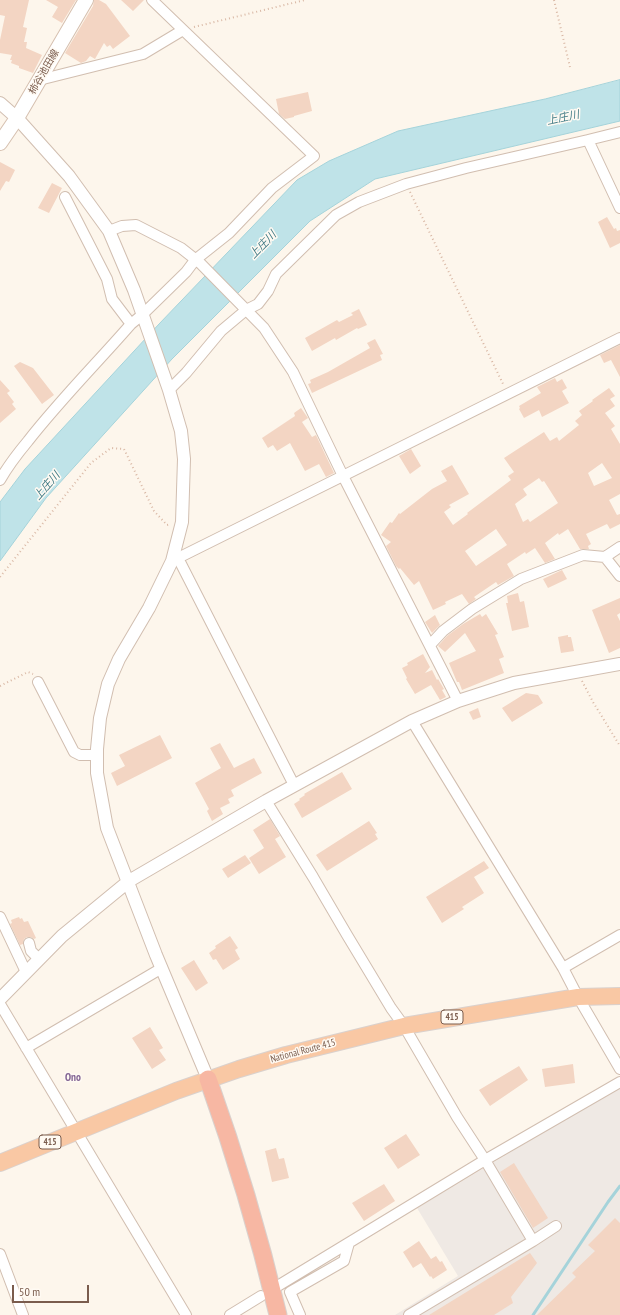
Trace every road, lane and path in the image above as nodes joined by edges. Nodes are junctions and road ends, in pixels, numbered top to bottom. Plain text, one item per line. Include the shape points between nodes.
1 (86, 0) edge
2 (152, 0) edge
3 (305, 0) edge
4 (554, 0) edge
5 (183, 30) junction
6 (570, 67) dead end
7 (39, 80) junction
8 (0, 103) edge
9 (17, 118) junction
10 (620, 132) edge
11 (588, 140) junction
12 (0, 143) edge
13 (406, 184) junction
14 (65, 197) dead end
15 (620, 208) edge
16 (109, 231) junction
17 (197, 261) junction
18 (246, 310) junction
19 (142, 315) junction
20 (131, 324) junction
21 (620, 338) edge
22 (169, 390) junction
23 (508, 394) junction
24 (343, 476) junction
25 (0, 480) edge
26 (182, 522) junction
27 (620, 547) edge
28 (605, 557) junction
29 (175, 560) junction
30 (620, 576) edge
31 (0, 577) edge
32 (430, 645) junction
33 (620, 664) edge
34 (578, 671) junction
35 (38, 682) joint
36 (0, 686) edge
37 (458, 701) junction
38 (412, 721) junction
39 (620, 746) edge
40 (96, 755) junction
41 (294, 785) junction
42 (266, 801) junction
43 (129, 881) junction
44 (0, 917) edge
45 (620, 935) edge
46 (29, 943) dead end
47 (39, 959) junction
48 (162, 968) junction
49 (563, 968) junction
50 (26, 972) junction
51 (620, 996) edge
52 (578, 997) junction
53 (0, 999) edge
54 (0, 1004) edge
55 (404, 1026) junction
56 (26, 1048) junction
57 (620, 1069) edge
58 (208, 1079) junction
59 (620, 1082) edge
60 (75, 1132) junction
61 (486, 1160) junction
62 (0, 1163) edge
63 (556, 1226) dead end
64 (533, 1241) junction
65 (349, 1242) junction
66 (0, 1254) edge
67 (276, 1287) dead end
68 (261, 1296) dead end
69 (23, 1315) edge
70 (186, 1315) edge
71 (230, 1315) edge
72 (278, 1315) edge
73 (300, 1315) edge
74 (410, 1315) edge

1 - 7 main road, 柿谷池田線
2 - 5 street
3 - 5 path
4 - 6 path
5 - 7 street via 143,54
5 - 17 street via 314,156 272,188 229,233
7 - 9 main road, 柿谷池田線
8 - 9 street
9 - 12 main road, 柿谷池田線
9 - 16 street via 69,176
10 - 11 street
11 - 13 street
11 - 15 street
13 - 18 street via 359,202 336,215 276,274 258,304
13 - 23 path
14 - 20 street via 107,278 112,299
16 - 17 street via 122,226 136,225 181,248
16 - 19 street
17 - 18 street
17 - 19 street
18 - 22 street via 221,330
18 - 24 street via 264,328 293,372
19 - 20 street
19 - 22 street
20 - 25 street via 51,412
21 - 23 street
22 - 26 street via 181,430 184,459
23 - 24 street
24 - 29 street
24 - 32 street
26 - 29 street
26 - 31 path via 167,525 154,512 124,449 111,448 91,463
27 - 28 street
28 - 30 street
28 - 32 street via 583,555 521,579 472,609 443,631
29 - 40 street via 119,659 108,684 100,718
29 - 41 street
32 - 37 street
33 - 34 street
34 - 37 street via 514,683
34 - 39 path via 593,702
35 - 36 path via 34,675 28,672
35 - 40 street via 74,752 80,755
37 - 38 street
38 - 41 street
38 - 49 street
40 - 43 street via 107,828
41 - 42 street
42 - 43 street
42 - 55 street
43 - 47 street via 62,936
43 - 48 street
44 - 50 street
45 - 49 street
46 - 47 street via 31,951
47 - 50 street
48 - 56 street
48 - 58 street
49 - 52 street
50 - 53 street
51 - 52 highway, National Route 415 / 415
52 - 55 highway, National Route 415 / 415
52 - 57 street
54 - 56 street
55 - 58 highway, National Route 415 / 415 via 286,1055
55 - 61 street via 456,1117
56 - 60 street
58 - 60 highway, National Route 415 / 415
58 - 72 highway via 245,1186
59 - 61 street
60 - 62 highway, National Route 415 / 415
60 - 70 street
61 - 64 street
61 - 65 street
63 - 64 street
64 - 74 street
65 - 67 street
65 - 73 street via 344,1261 290,1292
66 - 69 street
68 - 71 street

